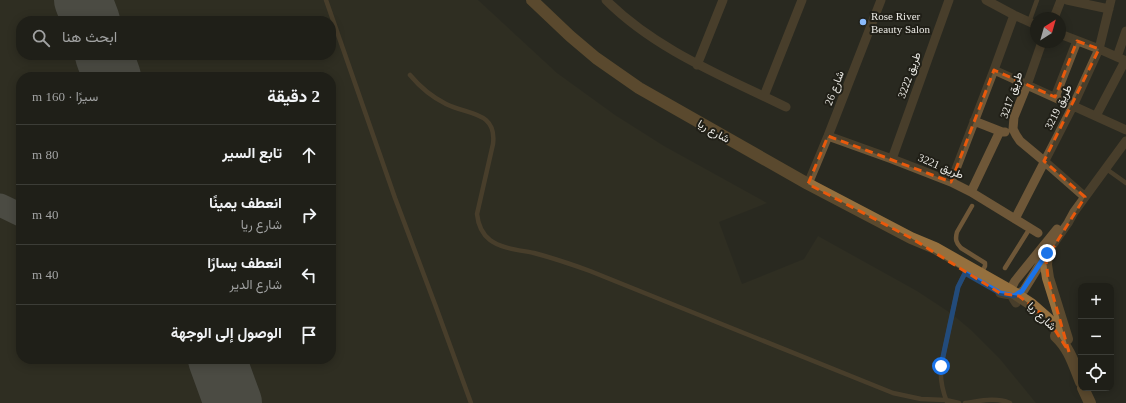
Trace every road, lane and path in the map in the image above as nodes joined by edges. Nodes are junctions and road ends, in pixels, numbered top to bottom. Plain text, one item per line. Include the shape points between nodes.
1 (326, 0) edge
2 (532, 0) edge
3 (606, 0) edge
4 (723, 0) edge
5 (802, 0) edge
6 (881, 0) edge
7 (949, 0) edge
8 (986, 0) edge
9 (1037, 0) edge
10 (1062, 0) edge
11 (1067, 0) edge
12 (1110, 4) edge
13 (1034, 12) edge
14 (1057, 12) edge
15 (1014, 15) junction
16 (332, 16) edge
17 (1030, 22) edge
18 (336, 29) edge
19 (1126, 31) edge
20 (1066, 36) edge
21 (1077, 41) junction
22 (1040, 48) edge
23 (1099, 49) junction
24 (1123, 60) edge
25 (698, 64) junction
26 (994, 70) junction
27 (410, 75) dead end
28 (1027, 85) junction
29 (764, 96) junction
30 (1055, 97) junction
31 (786, 106) dead end
32 (1073, 106) junction
33 (1096, 116) junction
34 (974, 121) junction
35 (1013, 129) junction
36 (1126, 130) edge
37 (1000, 131) junction
38 (828, 136) junction
39 (1126, 141) edge
40 (892, 159) junction
41 (1044, 161) junction
42 (1105, 168) junction
43 (950, 182) junction
44 (1126, 183) edge
45 (808, 184) junction
46 (971, 192) junction
47 (1085, 197) junction
48 (972, 206) dead end
49 (1074, 212) junction
50 (1015, 219) junction
51 (1034, 230) joint
52 (911, 238) junction
53 (1047, 253) junction
54 (1004, 268) dead end
55 (965, 273) junction
56 (981, 274) junction
57 (1011, 295) junction
58 (1066, 347) junction
59 (1078, 375) edge
60 (1085, 391) edge
61 (947, 402) edge
62 (471, 403) edge
63 (959, 403) edge
64 (965, 403) edge
65 (1010, 403) edge
66 (1090, 403) edge

1 - 16 lane
2 - 45 main road, شارع ريا via 583,47 624,79
3 - 25 street via 651,38
4 - 25 street
5 - 29 street
6 - 38 street, شارع 26
7 - 40 street, طريق 3222
8 - 15 street
9 - 13 lane
10 - 14 street
11 - 12 street
12 - 23 street, طريق 3219
15 - 17 street
15 - 26 street
18 - 62 lane
19 - 24 street
20 - 21 street
21 - 23 street
21 - 30 street
22 - 28 street, طريق 3217
23 - 24 street
23 - 32 street, طريق 3219
24 - 33 street
25 - 29 street
26 - 28 street
26 - 34 street
27 - 61 lane via 436,98 458,109 481,116 490,126 494,138 477,214 482,232 494,243 590,271 893,393
28 - 30 street
28 - 35 street, طريق 3217 via 1014,117
29 - 31 street
30 - 32 street
32 - 33 street
32 - 41 street, طريق 3219
33 - 36 street
34 - 37 street
34 - 43 street
35 - 37 street
35 - 41 street, طريق 3217 via 1020,141
37 - 46 street
38 - 40 street, طريق 3221
38 - 45 street, شارع 26
39 - 42 street
40 - 43 street, طريق 3221
41 - 47 street, طريق 3217
41 - 50 street, طريق 3219
42 - 44 lane
42 - 47 street
43 - 46 street, طريق 3221
45 - 52 main road, شارع ريا
46 - 50 street, طريق 3221
47 - 49 street
48 - 56 lane via 955,236 961,248 985,263
49 - 53 street
49 - 57 street via 1015,281
50 - 51 street, طريق 3221
51 - 54 lane
52 - 55 main road, شارع ريا
52 - 56 main road, شارع ريا via 935,248
53 - 57 street via 1024,290
53 - 58 main road via 1046,272 1067,338
55 - 57 main road, شارع ريا
55 - 61 lane via 958,287 941,366 940,378
56 - 57 main road, شارع ريا
57 - 58 main road, شارع ريا via 1031,304 1048,319
58 - 59 main road, شارع ريا
60 - 66 main road
61 - 63 lane
64 - 65 lane via 992,399

